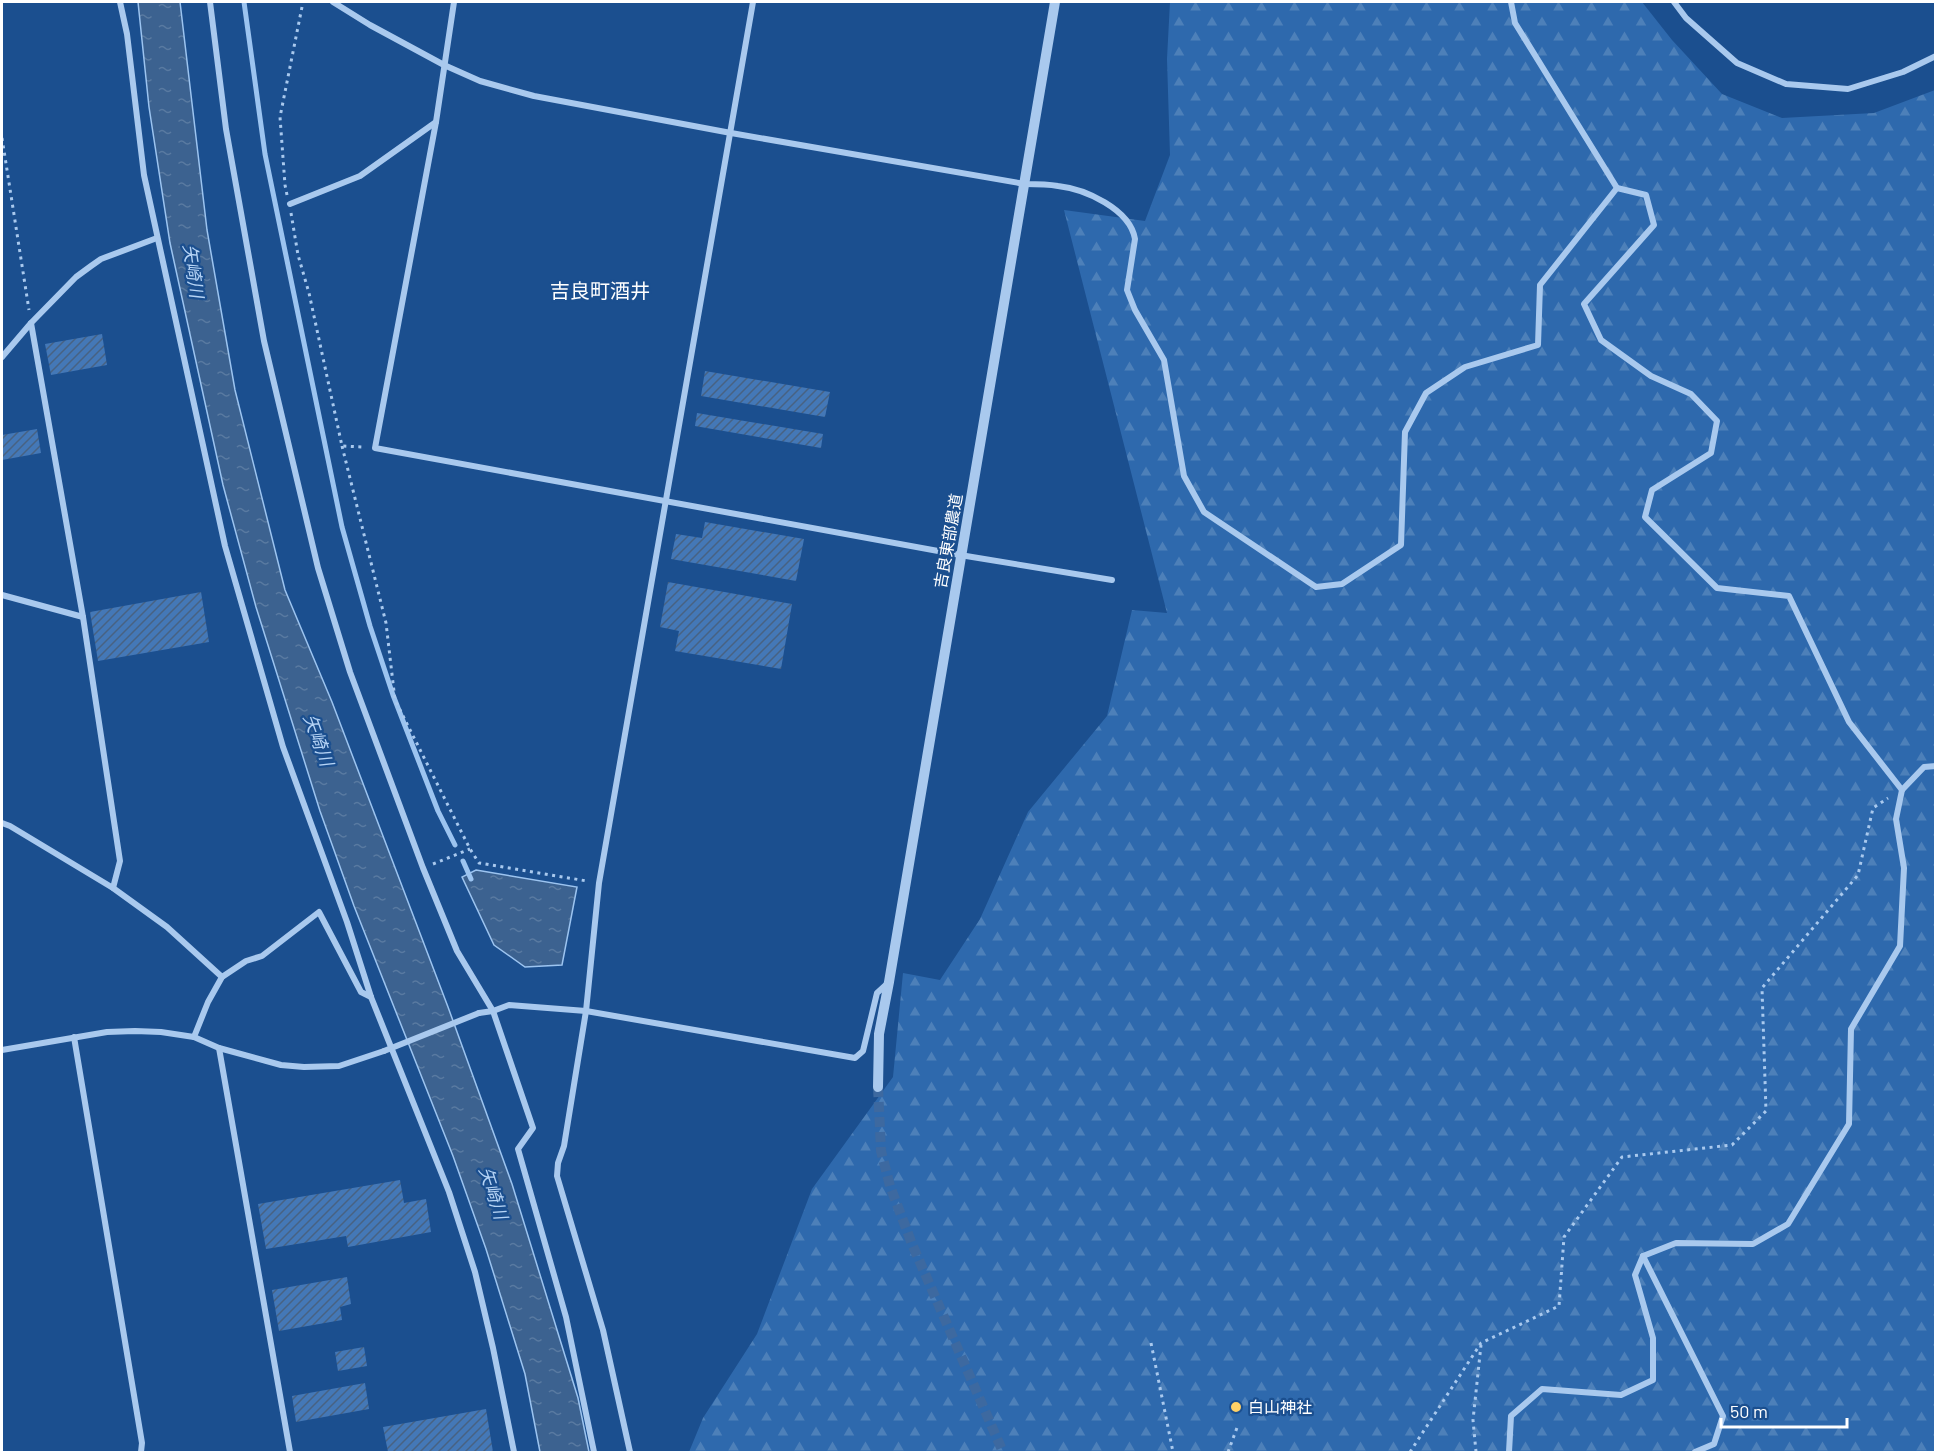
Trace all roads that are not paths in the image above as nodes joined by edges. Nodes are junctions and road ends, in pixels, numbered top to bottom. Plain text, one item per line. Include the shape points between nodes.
1 (120, 2) edge
2 (210, 2) edge
3 (333, 2) edge
4 (454, 2) edge
5 (753, 2) edge
6 (1055, 2) edge
7 (1510, 2) edge
8 (1674, 2) edge
9 (1935, 56) edge
10 (444, 65) junction
11 (436, 122) junction
12 (730, 133) junction
13 (1025, 184) junction
14 (1617, 188) junction
15 (290, 204) road end
16 (157, 238) junction
17 (31, 323) junction
18 (2, 357) edge
19 (666, 500) junction
20 (960, 555) junction
21 (1112, 580) dead end
22 (2, 595) edge
23 (83, 617) junction
24 (1935, 766) edge
25 (1902, 790) junction
26 (2, 824) edge
27 (113, 888) junction
28 (222, 977) junction
29 (889, 982) junction
30 (371, 997) junction
31 (493, 1011) junction
32 (586, 1011) junction
33 (74, 1037) junction
34 (194, 1037) junction
35 (219, 1048) junction
36 (2, 1050) edge
37 (878, 1087) tunnel mouth
38 (1643, 1256) junction
39 (141, 1452) edge
40 (290, 1452) edge
41 (514, 1452) edge
42 (594, 1452) edge
43 (630, 1452) edge
44 (1509, 1452) edge
45 (1695, 1452) edge

1 - 16 street via 144,175
2 - 31 street via 226,129 264,341 318,568 350,672 423,868 457,951
3 - 10 street
4 - 10 street
5 - 12 street
6 - 13 street, 吉良東部農道
7 - 14 street via 1515,23
8 - 9 street via 1686,18 1737,63 1786,84 1848,89 1903,72
10 - 11 street
10 - 12 street via 480,81 534,96
11 - 15 street via 360,176
11 - 19 street via 375,448
12 - 13 street
12 - 19 street
13 - 14 street via 1077,191 1107,203 1123,216 1135,238 1127,290 1164,360 1184,476 1204,512 1316,587 1342,584 1401,545 1405,432 1426,393 1465,367 1539,345 1540,285
13 - 20 street, 吉良東部農道
14 - 25 street via 1646,195 1654,225 1584,304 1601,340 1651,376 1691,394 1717,422 1712,453 1652,490 1645,517 1717,588 1789,596 1848,722
16 - 17 street via 101,259 76,277
16 - 30 street via 225,546 283,747
17 - 18 street
17 - 23 street
19 - 20 street
19 - 32 street via 599,883
20 - 21 street
20 - 29 street, 吉良東部農道
22 - 23 street
23 - 27 street via 120,861
24 - 25 street via 1924,767
25 - 38 street via 1896,819 1904,868 1900,946 1851,1029 1849,1124 1788,1224 1753,1244 1676,1243
26 - 27 street
27 - 28 street via 167,927
28 - 30 street via 246,961 262,956 319,912 361,992
28 - 34 street
29 - 32 street via 877,993 863,1051 855,1058
29 - 37 street, 吉良東部農道 via 879,1034
30 - 41 street via 449,1192 475,1272
31 - 32 street via 510,1005
31 - 35 street, bridge via 339,1066 303,1067
31 - 42 street via 533,1128 518,1149 566,1317
32 - 43 street via 557,1176 603,1330
33 - 34 street via 135,1031
33 - 36 street
33 - 39 street
34 - 35 street
35 - 40 street
38 - 44 street via 1635,1275 1653,1338 1653,1380 1621,1395 1542,1389 1511,1416
38 - 45 street via 1723,1416 1714,1444

